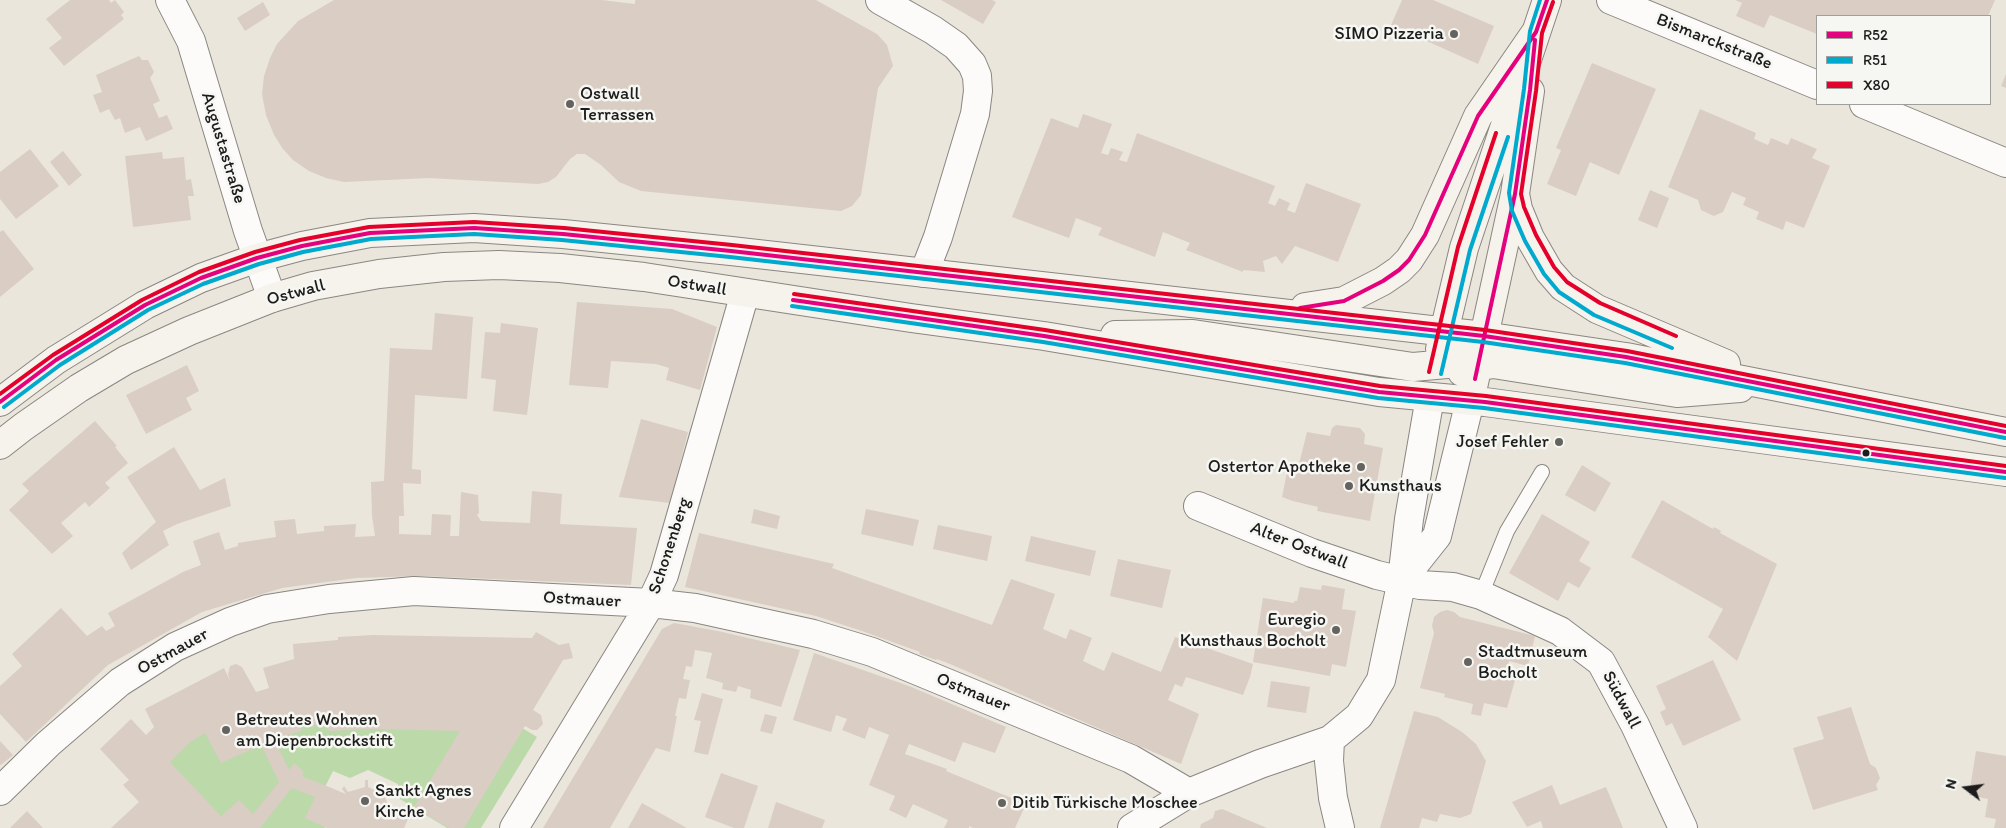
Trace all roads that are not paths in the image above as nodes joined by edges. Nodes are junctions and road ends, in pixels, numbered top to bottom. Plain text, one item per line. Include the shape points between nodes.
1 (170, 0) edge
2 (880, 0) edge
3 (1547, 0) edge
4 (1610, 0) edge
5 (1536, 32) junction
6 (1816, 85) edge
7 (1866, 105) edge
8 (2006, 163) edge
9 (1514, 194) junction
10 (257, 258) junction
11 (924, 273) junction
12 (745, 293) junction
13 (272, 298) junction
14 (1267, 313) junction
15 (1444, 331) junction
16 (1044, 336) junction
17 (1484, 336) junction
18 (1437, 366) junction
19 (1477, 366) junction
20 (1774, 385) junction
21 (1430, 397) junction
22 (1470, 401) junction
23 (0, 402) edge
24 (2006, 432) edge
25 (0, 445) edge
26 (1542, 472) dead end
27 (2006, 472) edge
28 (1198, 506) dead end
29 (1402, 580) junction
30 (1481, 594) junction
31 (651, 603) junction
32 (1330, 740) junction
33 (0, 791) edge
34 (1189, 793) junction
35 (514, 828) edge
36 (1132, 828) edge
37 (1340, 828) edge
38 (1682, 828) edge

1 - 10 street, Augustastraße via 190,41
2 - 11 street via 956,46 972,64 977,76 975,114
3 - 5 main road
4 - 6 street, Bismarckstraße
5 - 9 main road
5 - 14 main road, Ostwall via 1478,116 1425,235 1409,260 1383,281 1344,301
5 - 15 main road via 1464,248
7 - 8 street
9 - 17 main road
9 - 20 main road via 1530,238 1549,271 1563,287 1597,310
10 - 11 main road, Ostwall via 370,233 474,228 563,234
10 - 13 street, Augustastraße
10 - 23 main road, Ostwall via 200,278 145,305 56,360
11 - 14 main road, Ostwall
12 - 13 main road, Ostwall via 635,276 499,265 380,274 313,286
12 - 16 main road, Ostwall
12 - 31 street, Schonenberg via 664,575
13 - 25 main road, Ostwall via 126,360 79,388
14 - 15 main road, Ostwall
15 - 17 main road, Ostwall
15 - 18 main road
16 - 18 main road via 1193,334 1413,367
16 - 21 main road, Ostwall
17 - 18 main road via 1465,356
17 - 19 main road
17 - 20 main road, Ostwall via 1626,357
18 - 21 main road
19 - 20 main road via 1494,364 1677,393
19 - 21 main road via 1447,379
19 - 22 main road
20 - 24 main road
21 - 22 main road, Ostwall
21 - 29 street
22 - 27 main road, Ostwall
22 - 29 street via 1436,536
26 - 30 lane via 1507,531
28 - 29 street, Alter Ostwall via 1312,553
29 - 30 street, Südwall
29 - 32 street via 1381,680 1359,716
30 - 38 street, Südwall via 1560,631 1601,662 1635,725
31 - 33 street, Ostmauer via 414,591 267,609 175,647 120,682 48,744
31 - 34 street, Ostmauer via 758,621 872,652 1131,759
31 - 35 street, Schonenberg
32 - 34 street
32 - 37 street via 1333,798
34 - 36 street

